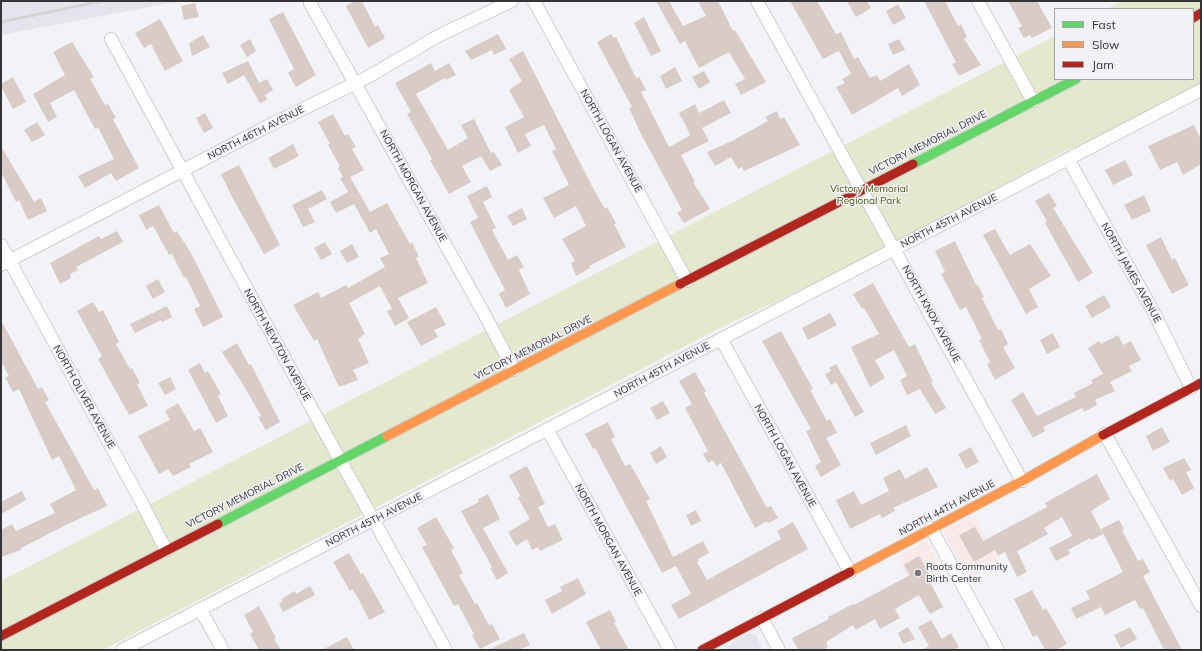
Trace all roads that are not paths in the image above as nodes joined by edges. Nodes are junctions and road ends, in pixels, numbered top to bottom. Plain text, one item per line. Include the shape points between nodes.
1 (512, 1) edge
2 (534, 1) edge
3 (757, 1) edge
4 (978, 1) edge
5 (310, 3) dead end
6 (111, 39) dead end
7 (1074, 80) edge
8 (355, 83) junction
9 (1201, 90) edge
10 (1033, 101) junction
11 (1068, 160) junction
12 (182, 172) junction
13 (861, 190) junction
14 (1, 245) edge
15 (895, 248) junction
16 (5, 263) edge
17 (687, 281) junction
18 (721, 339) junction
19 (514, 370) junction
20 (1196, 386) edge
21 (547, 429) junction
22 (1105, 434) junction
23 (340, 460) junction
24 (1022, 480) junction
25 (373, 520) junction
26 (931, 528) junction
27 (166, 550) junction
28 (850, 572) junction
29 (1201, 606) edge
30 (200, 609) junction
31 (762, 618) junction
32 (1, 636) edge
33 (122, 650) edge
34 (223, 650) edge
35 (446, 650) edge
36 (670, 650) edge
37 (702, 650) edge
38 (779, 650) edge
39 (998, 650) edge

1 - 8 street, NORTH 46TH AVENUE via 440,35
2 - 17 street, NORTH LOGAN AVENUE
3 - 13 street, NORTH KNOX AVENUE
4 - 10 street
5 - 8 street, NORTH MORGAN AVENUE
6 - 12 street, NORTH NEWTON AVENUE
7 - 10 street, VICTORY MEMORIAL DRIVE
8 - 12 street, NORTH 46TH AVENUE
8 - 19 street, NORTH MORGAN AVENUE
9 - 11 street, NORTH 45TH AVENUE
10 - 13 street, VICTORY MEMORIAL DRIVE
11 - 15 street, NORTH 45TH AVENUE
11 - 20 street, NORTH JAMES AVENUE
12 - 16 street, NORTH 46TH AVENUE
12 - 23 street, NORTH NEWTON AVENUE
13 - 15 street, NORTH KNOX AVENUE
13 - 17 street, VICTORY MEMORIAL DRIVE
14 - 16 street, NORTH OLIVER AVENUE
15 - 18 street, NORTH 45TH AVENUE
15 - 24 street, NORTH KNOX AVENUE
16 - 27 street, NORTH OLIVER AVENUE
17 - 19 street, VICTORY MEMORIAL DRIVE
18 - 21 street, NORTH 45TH AVENUE
18 - 28 street, NORTH LOGAN AVENUE
19 - 23 street, VICTORY MEMORIAL DRIVE
20 - 22 street, NORTH 44TH AVENUE
21 - 25 street, NORTH 45TH AVENUE
21 - 36 street, NORTH MORGAN AVENUE
22 - 24 street, NORTH 44TH AVENUE
22 - 29 street
23 - 25 street, NORTH NEWTON AVENUE
23 - 27 street, VICTORY MEMORIAL DRIVE
24 - 26 street, NORTH 44TH AVENUE
25 - 30 street, NORTH 45TH AVENUE
25 - 35 street, NORTH NEWTON AVENUE
26 - 28 street, NORTH 44TH AVENUE
26 - 39 street
27 - 32 street, VICTORY MEMORIAL DRIVE
28 - 31 street, NORTH 44TH AVENUE
30 - 33 street, NORTH 45TH AVENUE
30 - 34 street
31 - 37 street, NORTH 44TH AVENUE
31 - 38 street

